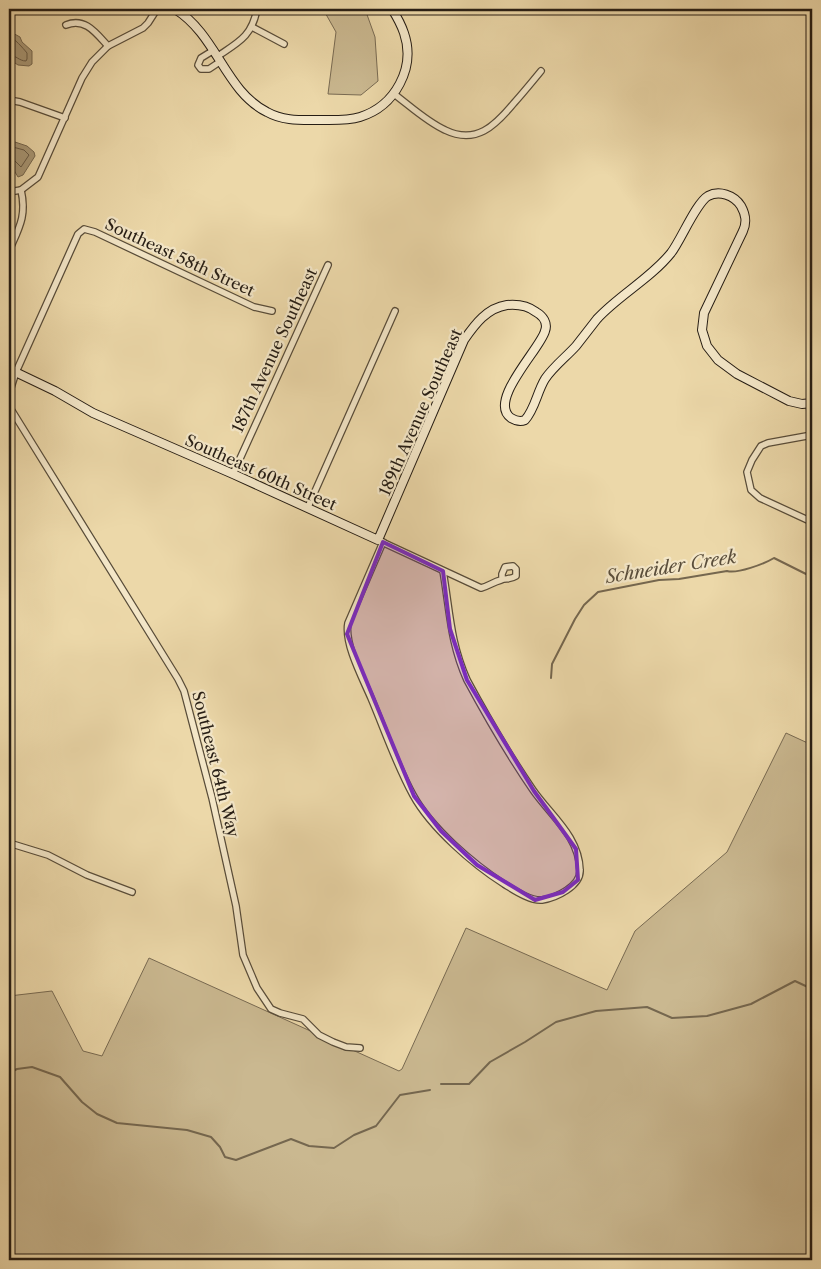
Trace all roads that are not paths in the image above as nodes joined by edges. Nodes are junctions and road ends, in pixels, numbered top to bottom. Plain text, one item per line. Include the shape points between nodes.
1 (157, 9) edge
2 (175, 9) edge
3 (256, 9) edge
4 (392, 9) edge
5 (66, 25) dead end
6 (252, 27) junction
7 (284, 44) dead end
8 (108, 46) junction
9 (218, 56) junction
10 (541, 70) dead end
11 (394, 94) junction
12 (9, 100) edge
13 (65, 118) junction
14 (21, 190) junction
15 (9, 192) edge
16 (9, 251) edge
17 (328, 265) dead end
18 (395, 311) dead end
19 (272, 312) dead end
20 (12, 371) edge
21 (9, 394) edge
22 (810, 404) edge
23 (9, 406) edge
24 (812, 424) edge
25 (812, 434) edge
26 (233, 474) junction
27 (308, 508) junction
28 (812, 522) edge
29 (380, 541) junction
30 (443, 571) junction
31 (502, 579) dead end
32 (9, 842) edge
33 (132, 892) dead end
34 (360, 1048) dead end

1 - 8 street via 142,28
2 - 9 street via 189,19
3 - 6 street
4 - 11 street via 404,33 407,51 403,76
5 - 8 street via 73,22 84,24
6 - 7 street
6 - 9 street via 240,42
8 - 13 street via 87,70
9 - 11 street via 251,102 266,112 290,120 360,117 378,108
10 - 11 street via 496,124 474,135 446,131
12 - 13 street
13 - 14 street via 38,177
14 - 15 street
14 - 16 street via 24,215
17 - 26 street, 187th Avenue Southeast
18 - 27 street
19 - 20 street, Southeast 58th Street via 254,307 84,229 78,234
20 - 21 street
20 - 26 street, Southeast 60th Street via 93,413
22 - 24 street
22 - 29 street, 189th Avenue Southeast via 796,404 737,374 711,353 704,339 703,319 746,225 743,210 735,200 718,193 705,198 654,272 598,319 548,375 528,417 522,421 508,416 505,408 508,395 521,367 546,331 546,322 530,308 516,305 498,307 483,317 464,340
23 - 34 street, Southeast 64th Way via 184,690 236,906 242,955 257,988 271,1008 303,1019 319,1035 333,1042
25 - 28 street via 768,443 759,448 748,472 751,490 766,501
26 - 27 street, Southeast 60th Street
27 - 29 street, Southeast 60th Street
29 - 30 street, Southeast 60th Street
29 - 30 street, 189th Avenue Southeast via 348,623 347,634 396,760 427,816 477,865 535,900 547,899 571,888 578,880 576,850 571,838 534,791 467,680 450,630
30 - 31 street, Southeast 60th Street via 481,588
32 - 33 street via 53,857 87,875

